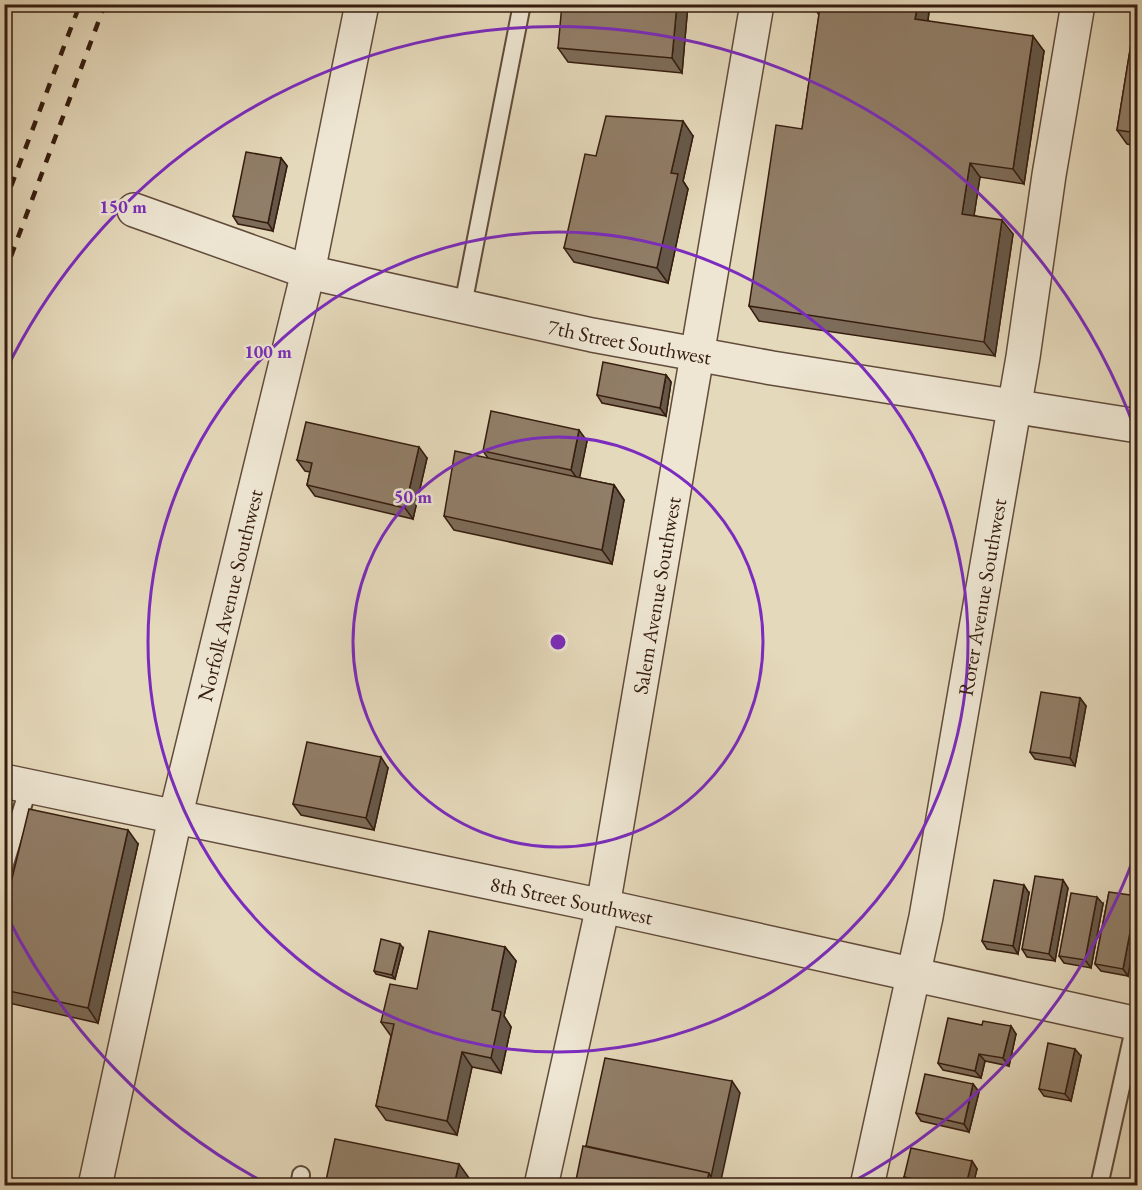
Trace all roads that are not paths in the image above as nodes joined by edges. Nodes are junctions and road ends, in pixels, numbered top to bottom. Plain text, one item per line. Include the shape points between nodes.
1 (362, 4) edge
2 (522, 4) edge
3 (757, 4) edge
4 (1078, 4) edge
5 (134, 210) dead end
6 (308, 272) junction
7 (463, 305) junction
8 (699, 353) junction
9 (1014, 406) junction
10 (1137, 426) edge
11 (17, 784) edge
12 (175, 818) junction
13 (4, 867) edge
14 (603, 906) junction
15 (914, 974) junction
16 (1137, 1020) edge
17 (95, 1185) edge
18 (541, 1185) edge
19 (867, 1185) edge
20 (1099, 1185) edge

1 - 6 street, Norfolk Avenue Southwest
2 - 7 lane
3 - 8 street, Salem Avenue Southwest
4 - 9 street, Rorer Avenue Southwest
5 - 6 street, 7th Street Southwest
6 - 7 street, 7th Street Southwest
6 - 12 street, Norfolk Avenue Southwest
7 - 8 street, 7th Street Southwest
8 - 9 street, 7th Street Southwest
8 - 14 street, Salem Avenue Southwest
9 - 10 street, 7th Street Southwest
9 - 15 street, Rorer Avenue Southwest
11 - 12 street, 8th Street Southwest
11 - 13 lane
12 - 14 street, 8th Street Southwest
12 - 17 street, Norfolk Avenue Southwest
14 - 15 street, 8th Street Southwest
14 - 18 street, Salem Avenue Southwest
15 - 16 street, 8th Street Southwest
15 - 19 street, Rorer Avenue Southwest
16 - 20 lane

